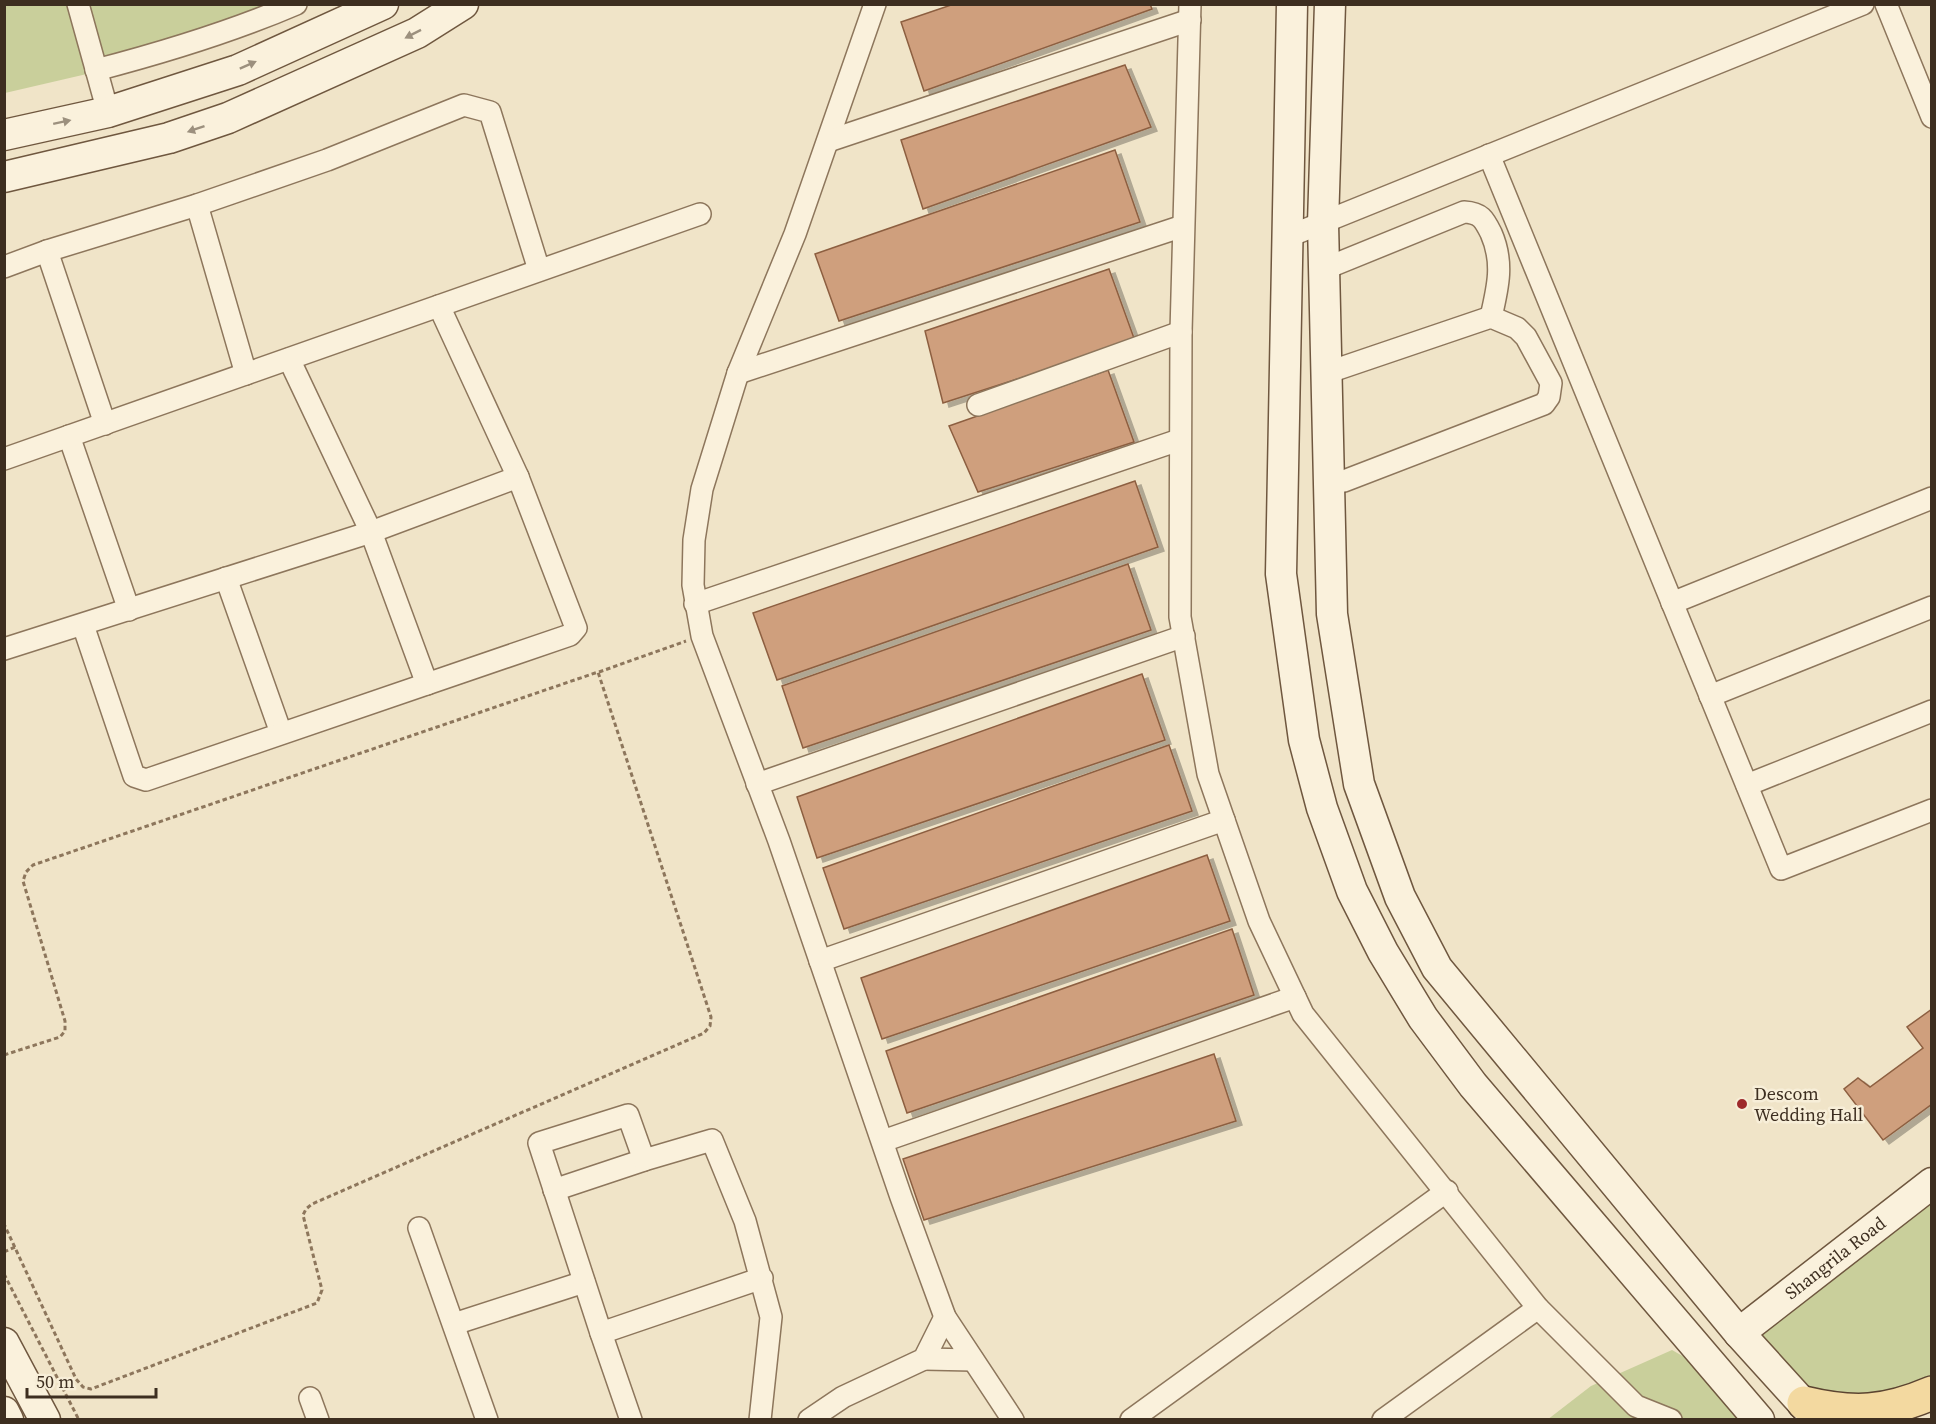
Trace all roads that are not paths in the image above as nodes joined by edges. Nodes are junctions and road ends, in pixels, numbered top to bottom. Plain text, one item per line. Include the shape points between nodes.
1 (78, 4) edge
2 (296, 4) edge
3 (383, 4) edge
4 (463, 4) edge
5 (875, 4) edge
6 (1292, 4) edge
7 (1330, 4) edge
8 (1863, 4) edge
9 (1886, 4) edge
10 (1190, 12) edge
11 (96, 70) junction
12 (210, 79) junction
13 (108, 112) junction
14 (1932, 117) edge
15 (228, 118) junction
16 (4, 135) edge
17 (828, 141) junction
18 (1489, 155) junction
19 (4, 177) edge
20 (197, 205) junction
21 (700, 214) dead end
22 (1323, 223) junction
23 (1183, 226) junction
24 (1287, 237) junction
25 (47, 251) junction
26 (4, 267) edge
27 (1324, 269) junction
28 (539, 270) junction
29 (439, 306) junction
30 (1491, 317) junction
31 (1181, 332) junction
32 (289, 359) junction
33 (738, 373) junction
34 (1326, 373) junction
35 (246, 374) junction
36 (978, 405) dead end
37 (105, 424) junction
38 (69, 436) junction
39 (1179, 440) junction
40 (4, 459) edge
41 (518, 477) junction
42 (1329, 482) junction
43 (1932, 498) edge
44 (371, 532) junction
45 (226, 578) junction
46 (1672, 603) junction
47 (695, 604) junction
48 (1932, 607) edge
49 (129, 610) junction
50 (83, 625) junction
51 (1184, 636) junction
52 (4, 649) edge
53 (427, 684) junction
54 (1710, 696) junction
55 (1932, 711) edge
56 (280, 733) junction
57 (757, 784) junction
58 (1747, 785) junction
59 (1932, 810) edge
60 (1224, 820) junction
61 (820, 961) junction
62 (1295, 997) junction
63 (883, 1141) junction
64 (644, 1160) junction
65 (1932, 1183) edge
66 (554, 1190) junction
67 (1446, 1191) junction
68 (419, 1228) dead end
69 (762, 1278) junction
70 (584, 1282) junction
71 (1538, 1308) junction
72 (945, 1317) junction
73 (454, 1324) junction
74 (601, 1333) junction
75 (1738, 1333) junction
76 (4, 1343) edge
77 (924, 1359) junction
78 (973, 1360) junction
79 (1932, 1395) edge
80 (1811, 1411) edge
81 (4, 1412) edge
82 (1639, 1413) edge
83 (8, 1419) edge
84 (45, 1419) edge
85 (487, 1419) edge
86 (631, 1419) edge
87 (760, 1419) edge
88 (809, 1419) edge
89 (1013, 1419) edge
90 (1131, 1419) edge
91 (1383, 1419) edge
92 (1671, 1419) edge
93 (1759, 1419) edge
94 (1902, 1419) edge

1 - 11 street
2 - 11 street via 172,51
12 -> 3 street
4 -> 15 street via 417,33
5 - 17 street
6 - 24 street
7 - 22 street
8 - 18 street
9 - 14 street
10 - 17 street
10 - 23 street
11 - 13 street
12 - 13 street
12 - 15 street
16 -> 13 street
15 -> 19 street via 169,138
17 - 33 street
18 - 22 street
18 - 46 street
20 - 25 street
20 - 28 street via 327,160 464,105 490,112
20 - 35 street
21 - 28 street
22 - 24 street
22 - 27 street
23 - 31 street
23 - 33 street
24 - 93 street via 1281,574 1304,740 1322,808 1352,891 1417,1009 1473,1085
25 - 26 street
25 - 37 street
27 - 30 street via 1464,212 1475,212 1483,217 1498,248 1500,272
27 - 34 street
28 - 29 street
29 - 32 street
29 - 41 street
30 - 34 street
30 - 42 street via 1517,328 1526,337 1551,383 1544,404 1344,481
31 - 36 street
31 - 39 street
32 - 35 street
32 - 44 street
33 - 47 street via 702,489 694,540
34 - 42 street
35 - 37 street
37 - 38 street
38 - 40 street
38 - 49 street
39 - 47 street
39 - 51 street via 1180,617
41 - 44 street
41 - 53 street via 576,628 570,635
42 - 75 street via 1332,614 1359,784 1400,897 1437,968
43 - 46 street
44 - 45 street
44 - 53 street
45 - 49 street
45 - 56 street
46 - 54 street
47 - 57 street via 702,636
48 - 54 street
49 - 50 street
50 - 52 street
50 - 56 street via 134,776 146,780
51 - 57 street
51 - 60 street via 1208,774
53 - 56 street
54 - 58 street
55 - 58 street
57 - 61 street
58 - 59 street via 1781,869
60 - 61 street
60 - 62 street via 1259,921
61 - 63 street
62 - 63 street
62 - 67 street via 1304,1014
63 - 72 street
64 - 66 street
64 - 66 street via 628,1115 539,1143
64 - 69 street via 712,1140 745,1221
65 - 75 street, Shangrila Road
66 - 70 street
67 - 71 street
67 - 90 street
68 - 73 street
69 - 74 street
69 - 87 street via 771,1317
70 - 73 street
70 - 74 street
71 - 82 street
71 - 91 street
72 - 77 street
72 - 78 street
73 - 85 street
74 - 86 street
75 - 80 street
76 - 84 street
77 - 78 street
77 - 88 street via 843,1397
78 - 89 street
79 - 80 main road via 1878,1411
79 - 94 main road
81 - 83 street
82 - 92 street

